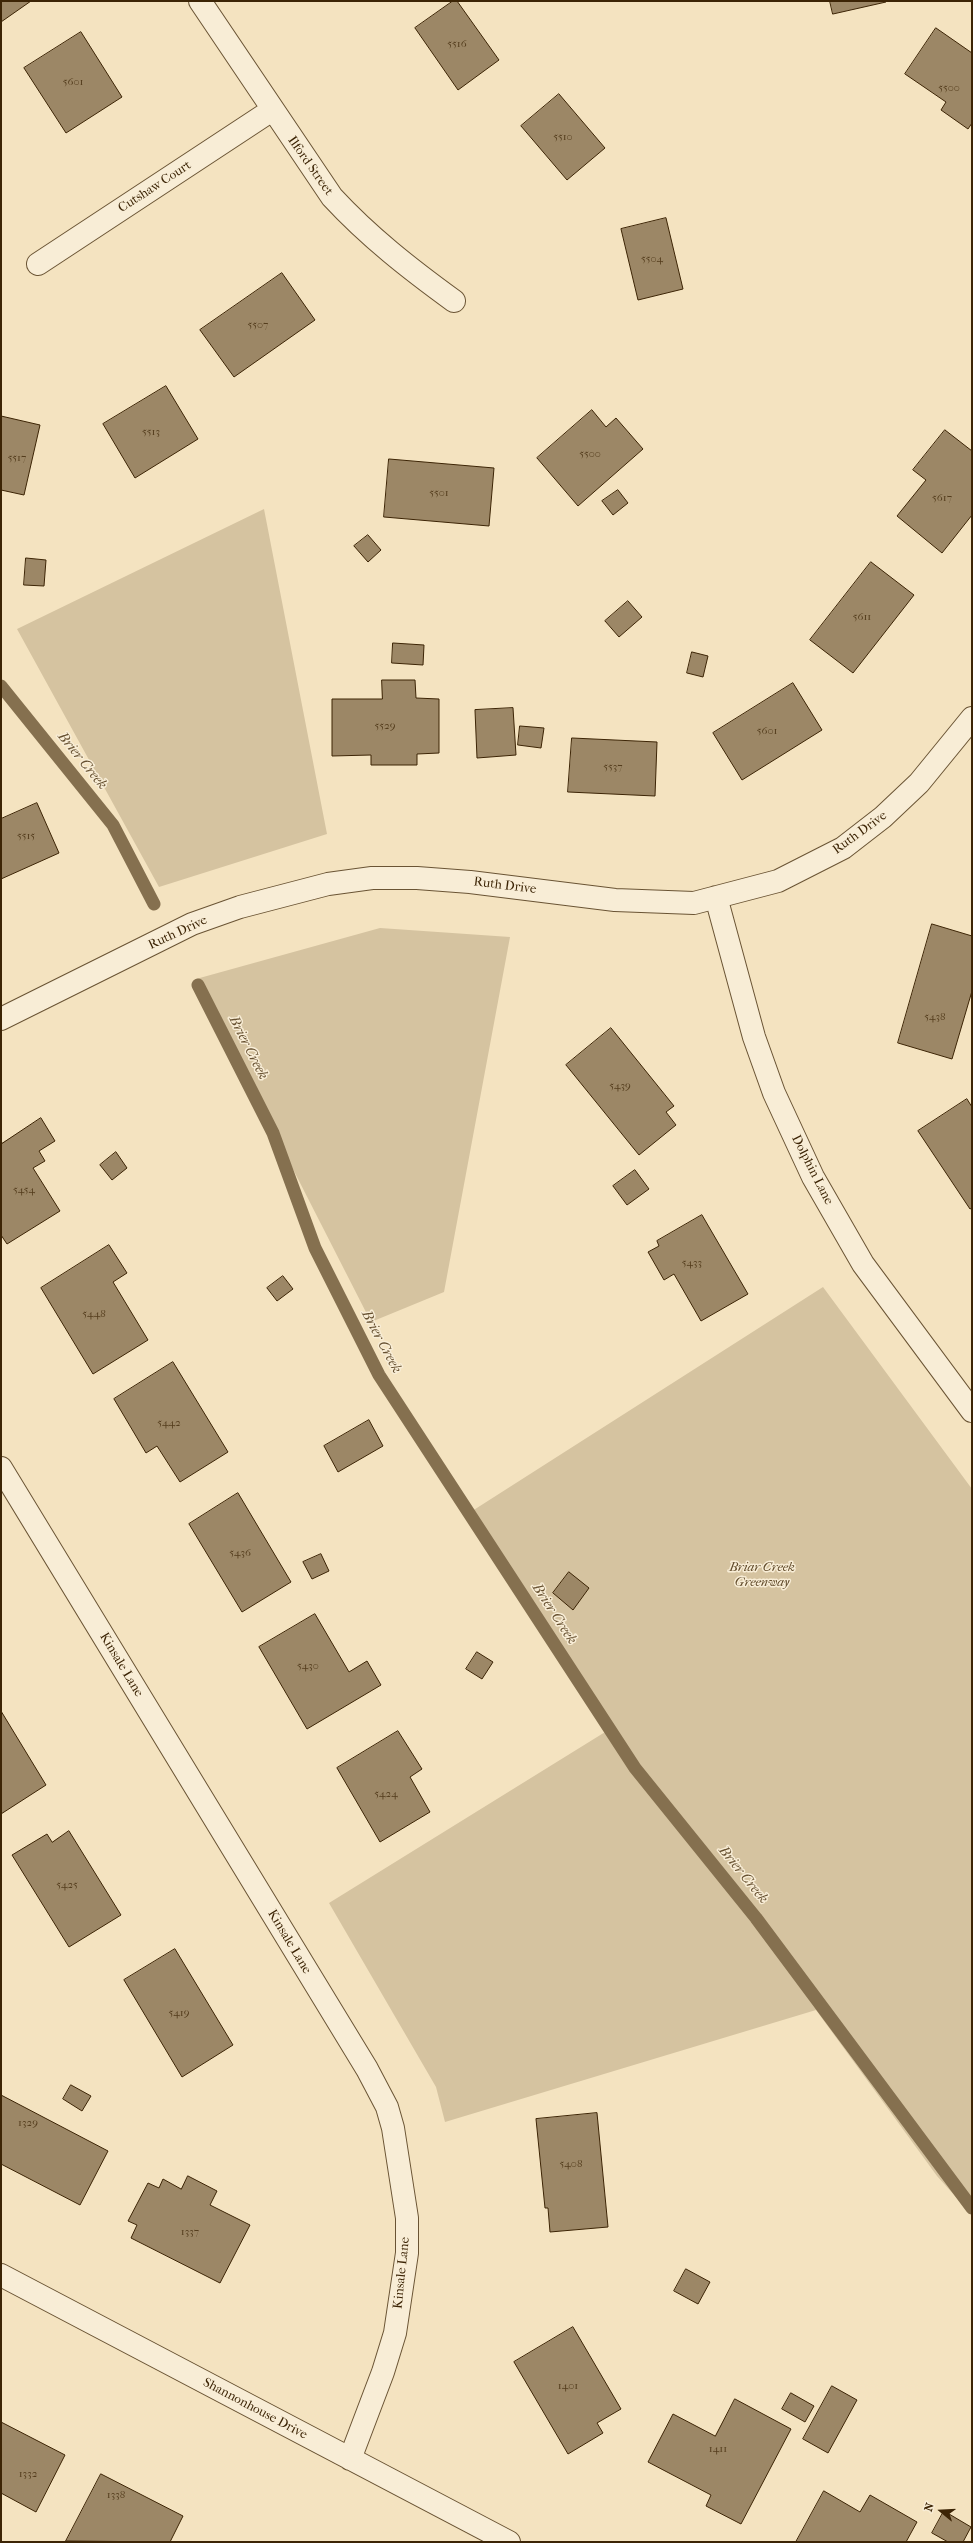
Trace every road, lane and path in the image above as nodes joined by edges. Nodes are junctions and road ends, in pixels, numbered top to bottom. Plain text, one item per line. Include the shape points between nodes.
1 (200, 1) edge
2 (272, 110) junction
3 (38, 264) dead end
4 (454, 301) dead end
5 (972, 718) edge
6 (716, 897) junction
7 (1, 1019) edge
8 (972, 1411) edge
9 (1, 1468) edge
10 (1, 2275) edge
11 (350, 2459) junction
12 (509, 2542) edge

1 - 2 street, Ilford Street
2 - 3 street, Cutshaw Court
2 - 4 street, Ilford Street via 332,197 357,225 395,258
5 - 6 street, Ruth Drive via 919,782 883,817 843,848 778,881
6 - 7 street, Ruth Drive via 694,903 615,900 417,878 372,878 328,884 240,907 192,924
6 - 8 street, Dolphin Lane via 754,1037 774,1093 813,1177 863,1264
9 - 11 street, Kinsale Lane via 363,2062 387,2107 393,2128 407,2218 407,2253 395,2333
10 - 11 street, Shannonhouse Drive
11 - 12 street, Shannonhouse Drive

